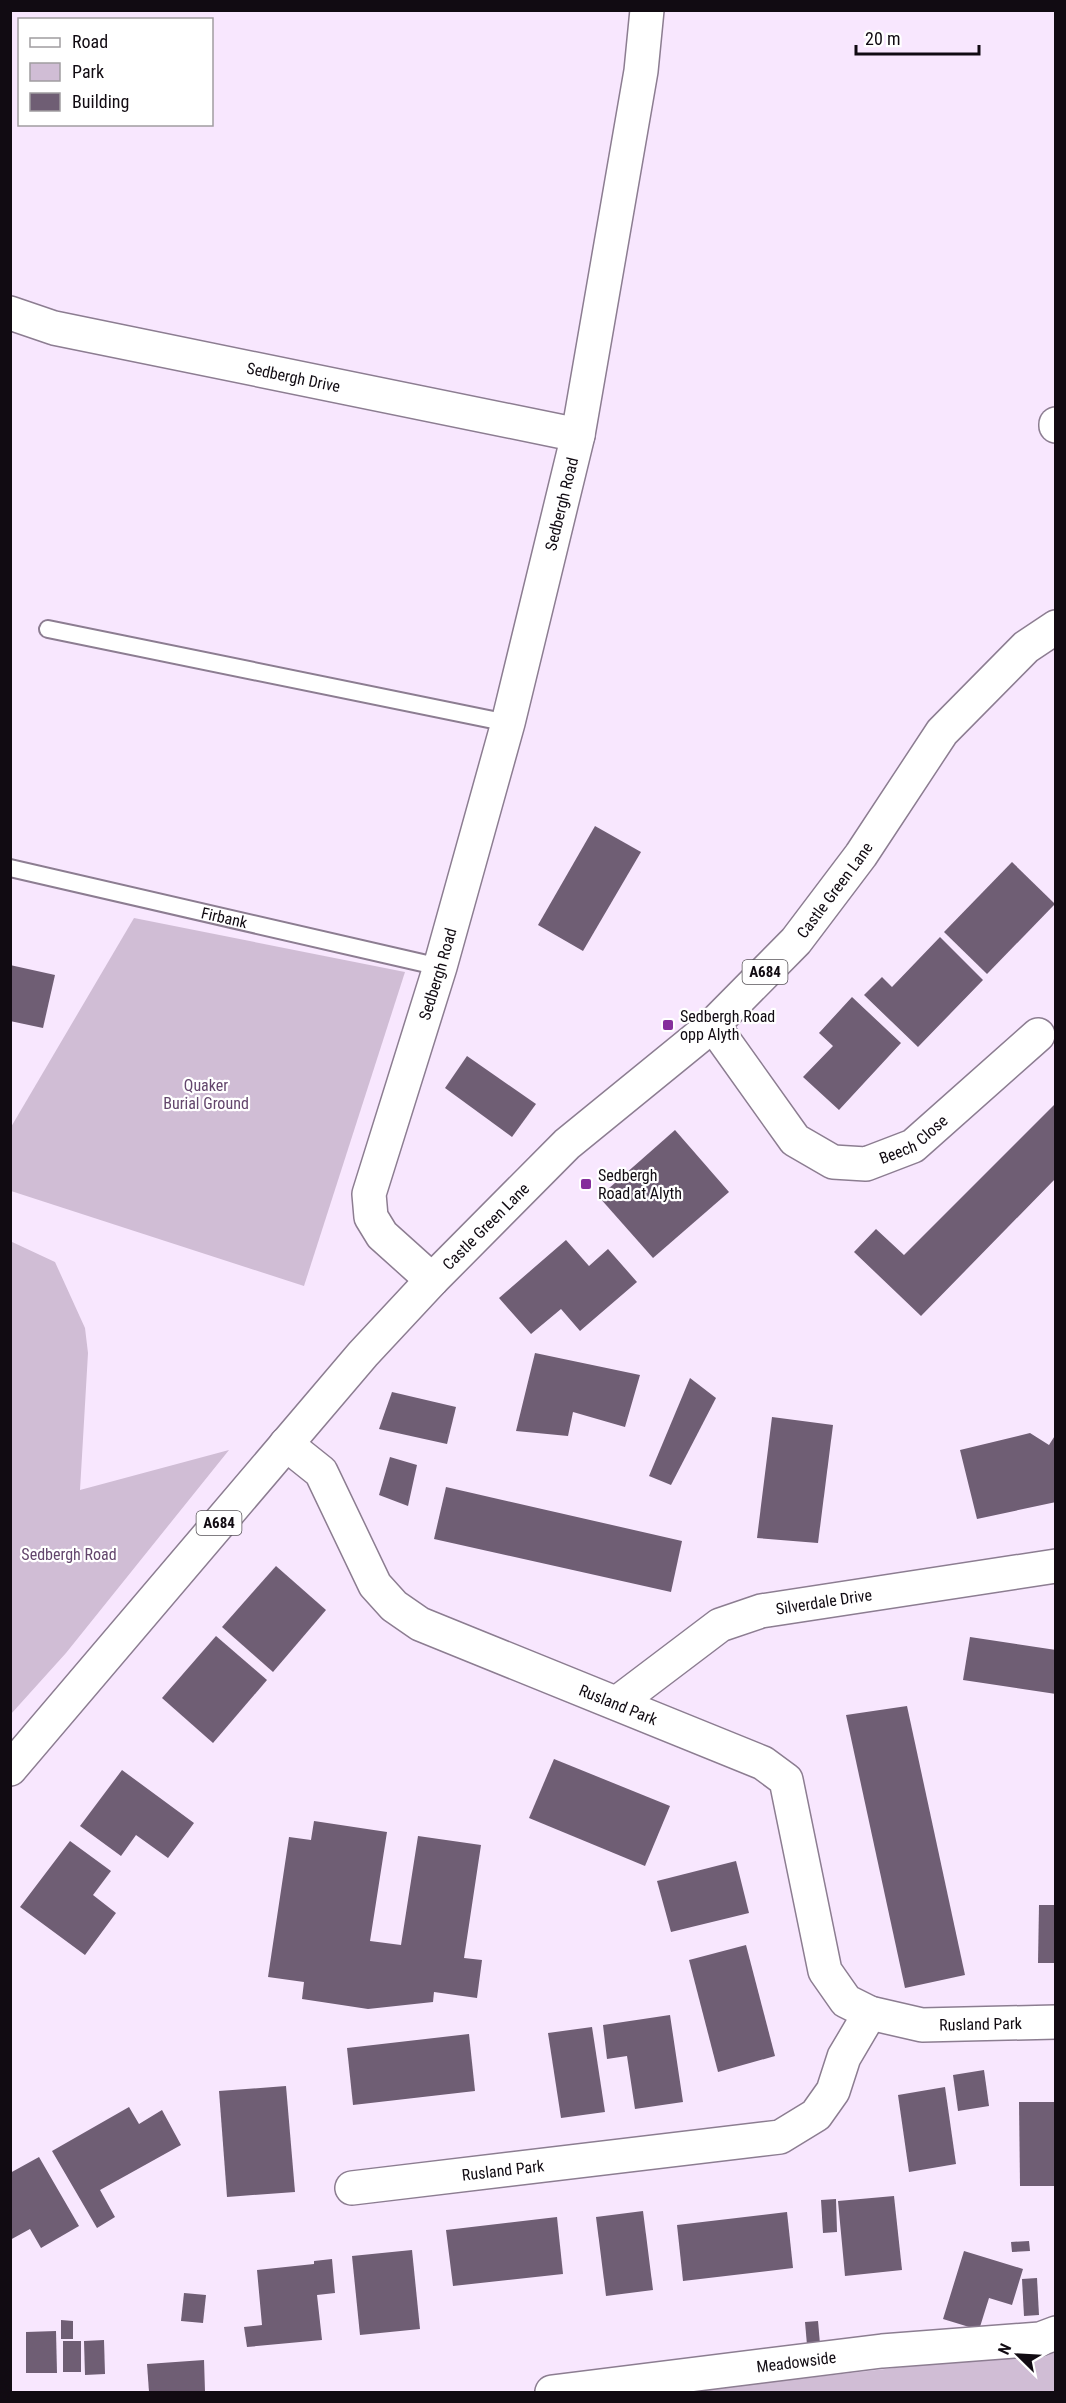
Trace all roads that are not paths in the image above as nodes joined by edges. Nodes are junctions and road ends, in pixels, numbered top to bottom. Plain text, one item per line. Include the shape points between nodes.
1 (647, 10) edge
2 (10, 313) edge
3 (578, 435) junction
4 (1056, 627) edge
5 (48, 629) dead end
6 (508, 723) junction
7 (10, 868) edge
8 (440, 968) junction
9 (713, 1025) junction
10 (1038, 1035) dead end
11 (432, 1280) junction
12 (286, 1444) junction
13 (1056, 1566) edge
14 (617, 1703) junction
15 (10, 1769) edge
16 (870, 2013) junction
17 (1056, 2022) edge
18 (352, 2188) dead end
19 (1048, 2336) edge
20 (552, 2392) edge

1 - 3 main road, Sedbergh Road via 641,71
2 - 3 main road, Sedbergh Drive via 54,328
3 - 6 main road, Sedbergh Road
4 - 9 main road, Castle Green Lane / A684 via 1026,647 942,732 861,855 796,941
5 - 6 lane
6 - 8 main road, Sedbergh Road
7 - 8 lane, Firbank
8 - 11 main road, Sedbergh Road via 369,1194 371,1217 382,1234
9 - 10 main road, Beech Close via 795,1140 833,1162 866,1164 913,1146
9 - 11 main road, Castle Green Lane / A684 via 567,1144
11 - 12 main road, A684
12 - 14 main road, Rusland Park via 321,1472 375,1585 394,1606 420,1624
12 - 15 main road, A684
13 - 14 main road, Silverdale Drive via 761,1611 720,1625
14 - 16 main road, Rusland Park via 763,1763 786,1780 825,1971 846,2001
16 - 17 main road, Rusland Park via 922,2025
16 - 18 main road, Rusland Park via 844,2057 833,2091 816,2115 780,2137
19 - 20 main road, Meadowside via 882,2351

